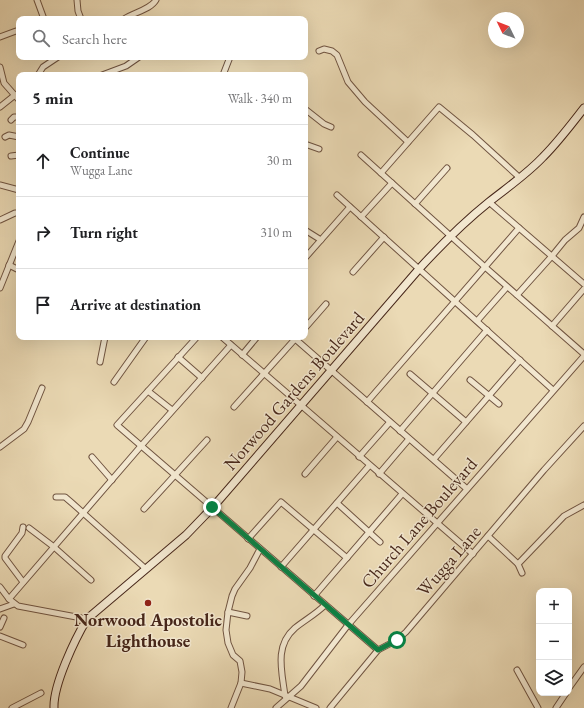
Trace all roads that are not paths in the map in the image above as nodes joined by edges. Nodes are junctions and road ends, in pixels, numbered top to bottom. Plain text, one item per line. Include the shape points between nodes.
1 (37, 0) edge
2 (77, 0) edge
3 (156, 0) edge
4 (43, 16) edge
5 (80, 16) edge
6 (130, 16) edge
7 (16, 31) edge
8 (0, 37) edge
9 (319, 51) dead end
10 (52, 60) edge
11 (135, 60) edge
12 (229, 60) edge
13 (0, 67) edge
14 (40, 72) edge
15 (109, 72) edge
16 (224, 72) edge
17 (16, 97) edge
18 (16, 99) edge
19 (0, 107) edge
20 (584, 108) edge
21 (308, 111) edge
22 (16, 117) edge
23 (11, 120) dead end
24 (331, 127) dead end
25 (16, 136) edge
26 (5, 137) dead end
27 (408, 142) junction
28 (308, 145) edge
29 (319, 149) dead end
30 (16, 155) edge
31 (362, 155) dead end
32 (11, 156) dead end
33 (447, 168) dead end
34 (381, 173) junction
35 (520, 178) junction
36 (392, 183) junction
37 (0, 185) edge
38 (16, 189) edge
39 (337, 195) dead end
40 (489, 202) junction
41 (415, 204) junction
42 (350, 207) junction
43 (16, 213) edge
44 (361, 217) junction
45 (584, 218) edge
46 (0, 220) edge
47 (519, 228) junction
48 (308, 232) edge
49 (450, 235) junction
50 (384, 237) junction
51 (321, 240) junction
52 (16, 249) edge
53 (308, 255) edge
54 (552, 256) junction
55 (9, 265) junction
56 (485, 267) junction
57 (16, 268) edge
58 (419, 269) junction
59 (353, 272) dead end
60 (584, 284) edge
61 (507, 287) junction
62 (0, 288) edge
63 (584, 289) edge
64 (517, 295) junction
65 (455, 301) junction
66 (326, 304) dead end
67 (476, 321) junction
68 (308, 325) edge
69 (552, 326) junction
70 (487, 330) junction
71 (104, 340) edge
72 (144, 340) edge
73 (194, 340) edge
74 (225, 340) edge
75 (254, 340) edge
76 (293, 340) edge
77 (297, 340) edge
78 (231, 345) junction
79 (242, 355) junction
80 (584, 355) edge
81 (178, 357) junction
82 (520, 360) junction
83 (100, 362) dead end
84 (331, 370) junction
85 (264, 374) junction
86 (410, 374) dead end
87 (202, 378) junction
88 (470, 380) dead end
89 (114, 382) dead end
90 (42, 388) dead end
91 (148, 390) junction
92 (554, 390) junction
93 (433, 394) junction
94 (488, 396) junction
95 (367, 402) junction
96 (499, 404) dead end
97 (300, 406) junction
98 (234, 407) dead end
99 (172, 410) junction
100 (390, 422) junction
101 (466, 422) junction
102 (584, 426) edge
103 (400, 431) junction
104 (337, 437) junction
105 (409, 438) junction
106 (207, 440) dead end
107 (0, 446) edge
108 (141, 446) junction
109 (92, 457) dead end
110 (359, 457) junction
111 (434, 459) junction
112 (369, 466) junction
113 (305, 474) dead end
114 (379, 474) junction
115 (175, 476) junction
116 (112, 480) junction
117 (467, 488) junction
118 (402, 494) junction
119 (56, 496) dead end
120 (337, 503) junction
121 (584, 505) edge
122 (212, 507) junction
123 (144, 509) dead end
124 (84, 513) junction
125 (437, 524) junction
126 (314, 530) junction
127 (369, 532) junction
128 (488, 536) junction
129 (248, 539) junction
130 (380, 542) dead end
131 (54, 547) junction
132 (260, 549) junction
133 (473, 554) junction
134 (347, 558) junction
135 (518, 564) junction
136 (281, 567) junction
137 (146, 569) junction
138 (522, 573) dead end
139 (91, 580) dead end
140 (23, 582) junction
141 (0, 587) edge
142 (314, 596) junction
143 (9, 599) junction
144 (14, 604) junction
145 (325, 605) junction
146 (0, 609) edge
147 (228, 612) junction
148 (247, 616) dead end
149 (4, 618) dead end
150 (87, 619) junction
151 (348, 625) junction
152 (0, 627) edge
153 (0, 636) edge
154 (23, 645) dead end
155 (378, 650) junction
156 (583, 669) edge
157 (517, 670) dead end
158 (241, 683) junction
159 (572, 684) edge
160 (42, 693) dead end
161 (564, 696) edge
162 (287, 697) junction
163 (12, 708) edge
164 (54, 708) edge
165 (231, 708) edge
166 (276, 708) edge
167 (316, 708) edge
168 (330, 708) edge
169 (538, 708) edge
170 (556, 708) edge

1 - 4 street
2 - 5 street
3 - 6 street via 149,7
7 - 8 street
9 - 27 street via 324,49 337,55 348,82 365,102
10 - 14 street
11 - 15 street
12 - 16 street
13 - 17 street via 4,83
18 - 19 street
20 - 35 street, Norwood Gardens Boulevard via 544,156
21 - 24 street
22 - 23 street
25 - 26 street
27 - 34 street
27 - 35 street via 439,107
28 - 29 street
30 - 32 street
31 - 34 street
33 - 41 street
34 - 36 street
35 - 40 street, Norwood Gardens Boulevard
36 - 41 street
36 - 44 street
37 - 38 street
39 - 42 street
40 - 47 street
40 - 49 street, Norwood Gardens Boulevard
41 - 49 street
42 - 44 street
42 - 51 street
43 - 46 street
44 - 50 street
45 - 54 street via 579,228
47 - 54 street
47 - 56 street
48 - 51 street
49 - 56 street
49 - 58 street, Norwood Gardens Boulevard
50 - 58 street
50 - 59 street
51 - 53 street
52 - 55 street
54 - 60 street
54 - 64 street
55 - 57 street
55 - 62 street
56 - 61 street
56 - 65 street
58 - 65 street
58 - 84 street, Norwood Gardens Boulevard
61 - 64 street
61 - 67 street
63 - 69 street
64 - 69 street
65 - 67 street
65 - 95 street
66 - 68 street
67 - 70 street
69 - 80 street
70 - 82 street
70 - 93 street
71 - 83 street
72 - 89 street
73 - 81 street
74 - 78 street
75 - 79 street
76 - 85 street
77 - 84 street
78 - 79 street
78 - 87 street
79 - 85 street
80 - 92 street, Church Lane Boulevard
81 - 87 street
81 - 91 street
82 - 92 street
82 - 94 street
84 - 95 street
84 - 97 street, Norwood Gardens Boulevard
85 - 97 street
85 - 98 street
86 - 93 street
87 - 99 street
88 - 94 street
90 - 107 street via 24,429
91 - 99 street
91 - 108 street via 117,425
92 - 117 street, Church Lane Boulevard
93 - 101 street
93 - 103 street
94 - 96 street
94 - 101 street
95 - 100 street
97 - 104 street
97 - 122 street, Norwood Gardens Boulevard
99 - 108 street
100 - 103 street
100 - 110 street
101 - 111 street
102 - 128 street, Wugga Lane
103 - 105 street
104 - 110 street
104 - 113 street
105 - 111 street
105 - 114 street
106 - 115 street
108 - 115 street
108 - 116 street
109 - 116 street
110 - 112 street
111 - 117 street
112 - 114 street
112 - 120 street
114 - 118 street
115 - 122 street
115 - 123 street
116 - 124 street
117 - 125 street, Church Lane Boulevard
118 - 125 street
118 - 127 street
119 - 124 street via 65,497
120 - 126 street
120 - 127 street
121 - 135 street via 564,516
122 - 129 street
122 - 137 street, Norwood Gardens Boulevard via 186,535
124 - 131 street
124 - 137 street
125 - 133 street
125 - 151 street, Church Lane Boulevard
126 - 129 street via 281,502
126 - 134 street
126 - 136 street
127 - 130 street
127 - 134 street
128 - 133 street, Wugga Lane
128 - 135 street
129 - 132 street
131 - 139 street
131 - 140 street
131 - 140 street via 26,528 5,556
132 - 136 street
132 - 147 street via 235,589
133 - 155 street, Wugga Lane via 406,632
134 - 142 street
135 - 138 street
136 - 142 street
137 - 150 street, Norwood Gardens Boulevard
140 - 143 street
141 - 143 street
142 - 145 street
143 - 144 street
144 - 146 street
144 - 150 street
145 - 151 street
145 - 162 street via 294,629 281,651
147 - 148 street
147 - 158 street via 228,643 233,655 240,661
149 - 152 street
150 - 164 street, Norwood Gardens Boulevard via 57,684
151 - 155 street
151 - 162 street, Church Lane Boulevard via 301,686
153 - 154 street
155 - 168 street, Wugga Lane
156 - 159 street
157 - 169 street
158 - 162 street via 270,689
158 - 165 street
160 - 163 street
161 - 170 street
162 - 166 street, Church Lane Boulevard
162 - 167 street

